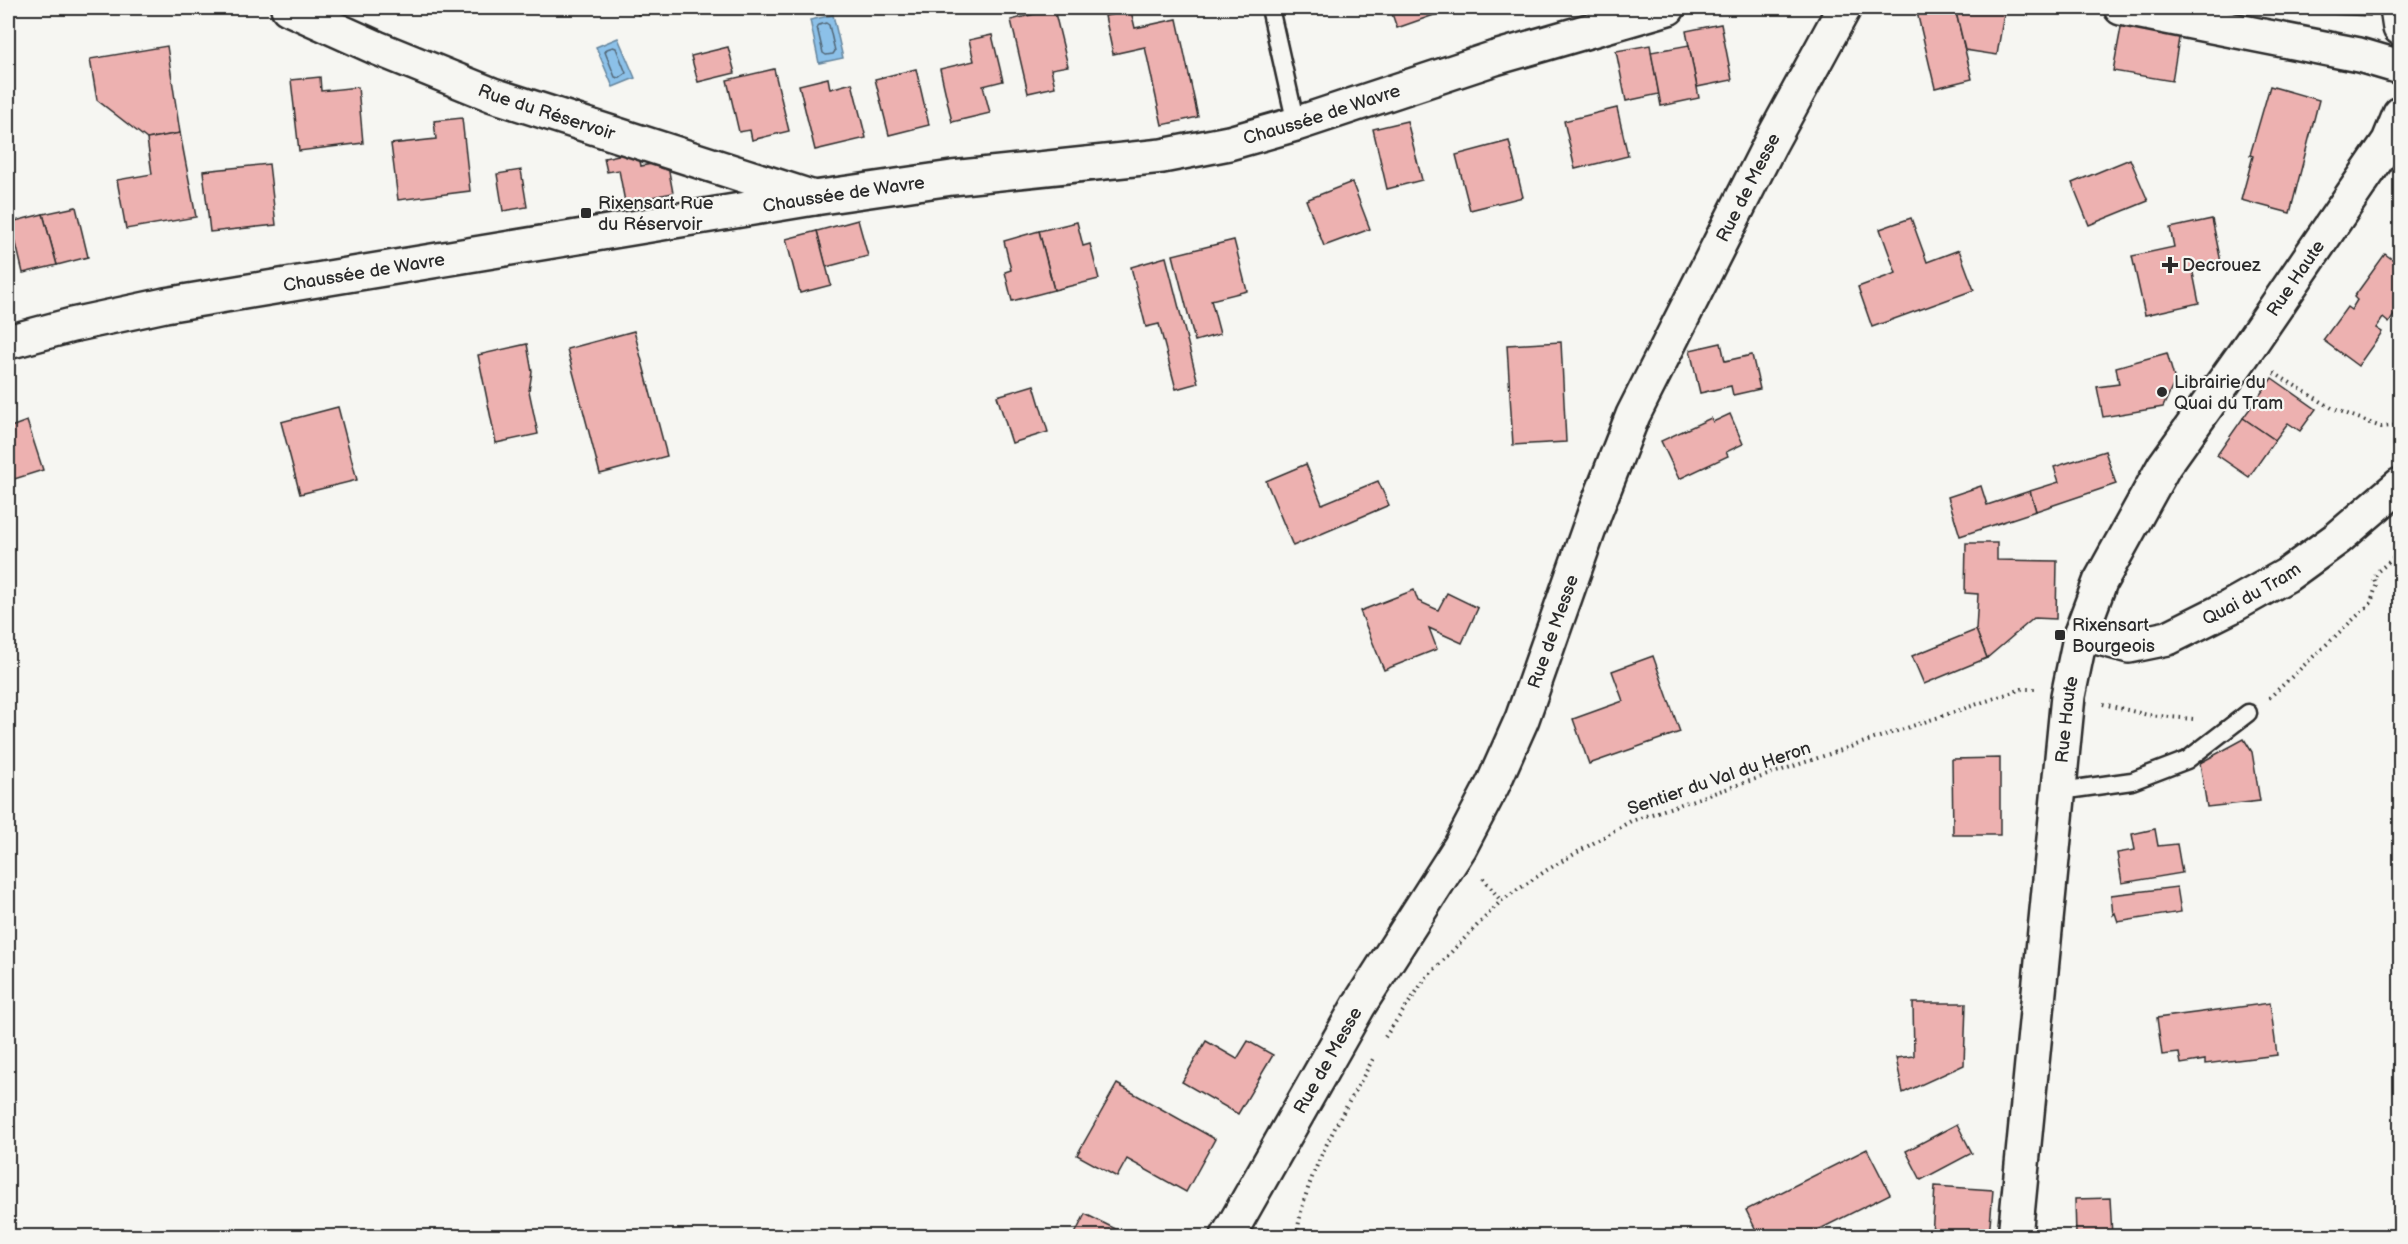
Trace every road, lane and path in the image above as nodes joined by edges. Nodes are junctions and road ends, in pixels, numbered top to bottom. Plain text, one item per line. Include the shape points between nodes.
1 (288, 8) edge
2 (1270, 8) edge
3 (1844, 8) edge
4 (2121, 8) edge
5 (2397, 8) edge
6 (1659, 9) edge
7 (2400, 28) edge
8 (2400, 67) edge
9 (2400, 114) edge
10 (1296, 124) junction
11 (814, 198) junction
12 (8, 342) edge
13 (2243, 355) junction
14 (2400, 425) edge
15 (2400, 485) edge
16 (2400, 553) edge
17 (2081, 633) junction
18 (2067, 696) junction
19 (2248, 713) junction
20 (2060, 791) junction
21 (1384, 1038) dead end
22 (1373, 1058) dead end
23 (1228, 1236) edge
24 (1296, 1236) edge
25 (2015, 1236) edge

1 - 11 street, Rue du Réservoir via 493,95
2 - 10 lane
3 - 23 street, Rue de Messe via 1770,144 1633,415 1522,719 1493,784 1460,847 1359,1005
4 - 8 street via 2358,55
5 - 7 street
6 - 10 street, Chaussée de Wavre
9 - 13 street, Rue Haute via 2389,141
10 - 11 street, Chaussée de Wavre via 1162,156 952,178
11 - 12 street, Chaussée de Wavre via 165,305
13 - 14 path via 2332,408 2381,427
13 - 17 street, Rue Haute via 2164,466 2100,582
15 - 17 street, Quai du Tram via 2287,575 2168,638 2129,646
16 - 19 path via 2378,571 2371,603 2276,693
17 - 18 street, Rue Haute
18 - 19 path, Sentier du Val du Heron via 2159,716 2229,721
18 - 20 street, Rue Haute
18 - 21 path, Sentier du Val du Heron via 2022,688 1631,821 1500,901 1426,978
19 - 20 lane via 2187,760 2132,781
20 - 25 street, Rue Haute
22 - 24 path via 1321,1155

